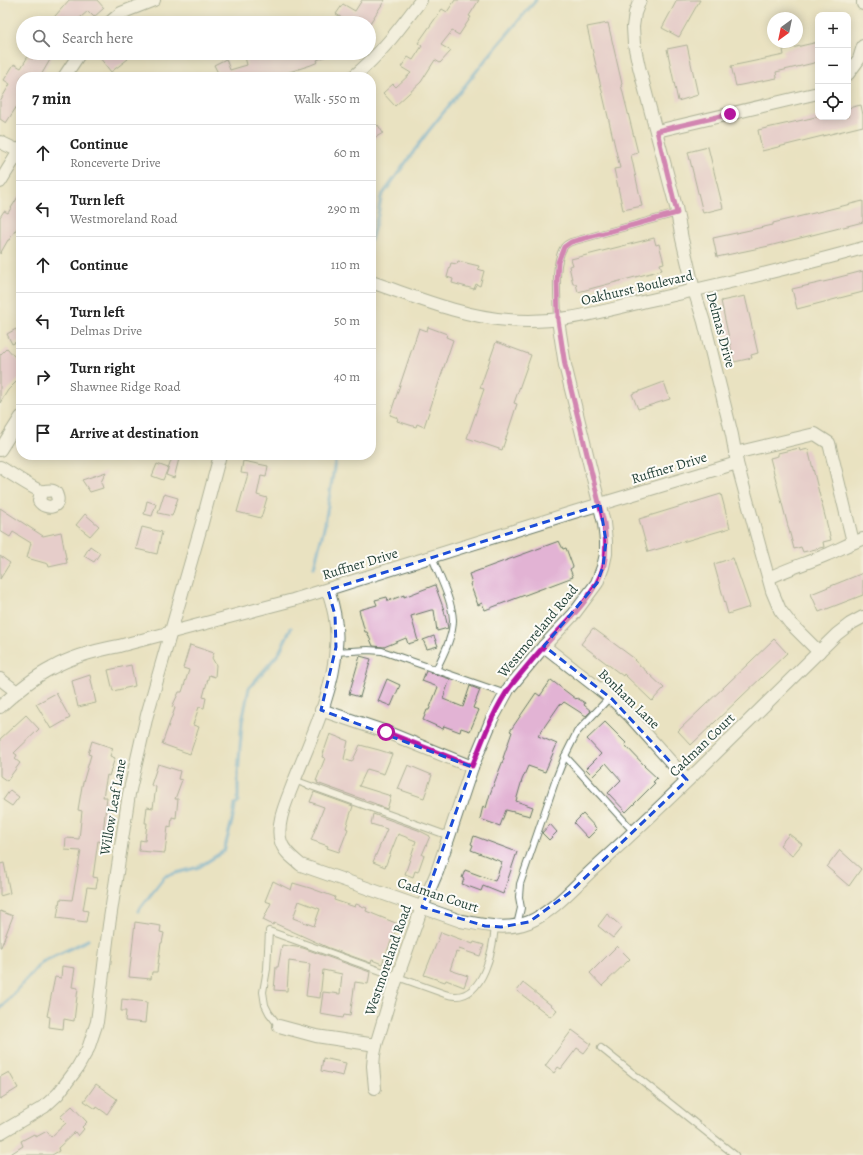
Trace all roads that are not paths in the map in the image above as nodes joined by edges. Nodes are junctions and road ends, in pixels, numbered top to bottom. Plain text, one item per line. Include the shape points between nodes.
1 (154, 0) edge
2 (421, 0) edge
3 (640, 0) edge
4 (863, 0) edge
5 (863, 4) edge
6 (117, 16) edge
7 (863, 46) edge
8 (376, 57) edge
9 (75, 60) edge
10 (373, 60) edge
11 (851, 70) edge
12 (67, 72) edge
13 (359, 72) edge
14 (815, 93) edge
15 (657, 131) junction
16 (0, 142) edge
17 (16, 148) edge
18 (16, 156) edge
19 (0, 182) edge
20 (677, 213) junction
21 (863, 248) edge
22 (376, 284) edge
23 (694, 290) junction
24 (558, 320) junction
25 (16, 425) edge
26 (0, 450) edge
27 (736, 458) junction
28 (219, 460) edge
29 (0, 467) edge
30 (41, 491) dead end
31 (600, 505) junction
32 (858, 541) edge
33 (432, 557) junction
34 (769, 578) junction
35 (328, 590) junction
36 (863, 617) edge
37 (171, 632) junction
38 (544, 646) junction
39 (335, 652) junction
40 (819, 652) junction
41 (436, 670) junction
42 (0, 679) edge
43 (17, 692) junction
44 (506, 694) junction
45 (610, 697) junction
46 (0, 707) edge
47 (321, 710) junction
48 (565, 756) junction
49 (472, 766) junction
50 (294, 780) junction
51 (687, 780) junction
52 (634, 832) junction
53 (449, 836) junction
54 (422, 907) junction
55 (517, 925) junction
56 (495, 926) junction
57 (397, 977) junction
58 (279, 1026) joint
59 (376, 1045) junction
60 (601, 1048) dead end
61 (375, 1088) dead end
62 (0, 1133) edge
63 (735, 1155) edge

1 - 6 street
2 - 8 street
3 - 15 street, Delmas Drive via 632,27 634,44
4 - 5 street
7 - 11 street via 859,59
9 - 12 street
10 - 13 street
14 - 15 street
15 - 20 street, Delmas Drive
16 - 17 street
18 - 19 street
20 - 23 street, Delmas Drive
20 - 24 lane via 571,242 564,247 558,262
21 - 23 street, Oakhurst Boulevard
22 - 24 street, Oakhurst Boulevard via 467,314 507,320
23 - 24 street, Oakhurst Boulevard via 586,316
23 - 27 street, Delmas Drive
24 - 31 street, Westmoreland Road via 565,365
25 - 26 street
27 - 31 street, Ruffner Drive
27 - 32 street, Ruffner Drive via 815,434 829,443
27 - 34 street, Delmas Drive
28 - 37 street, Willow Leaf Lane
29 - 30 street
31 - 33 street, Ruffner Drive
31 - 38 street, Westmoreland Road via 606,554 597,583 574,614
32 - 34 street
33 - 35 street, Ruffner Drive
33 - 41 lane via 450,603 453,620 445,652
34 - 40 street, Delmas Drive via 780,610
35 - 37 street, Ruffner Drive
35 - 39 street, Cadman Court via 335,615
36 - 40 street, Cadman Court via 850,624
37 - 43 street, Ruffner Drive via 81,656 52,668
37 - 62 street, Willow Leaf Lane via 128,794 97,1022 88,1049 58,1094 44,1107
38 - 44 street, Westmoreland Road
38 - 45 street, Bonham Lane
39 - 41 lane via 382,651
39 - 47 street, Cadman Court
40 - 51 street, Cadman Court
41 - 44 lane
42 - 43 street
43 - 46 street, Ruffner Drive
44 - 49 street, Westmoreland Road
45 - 48 lane via 577,732
45 - 51 street, Bonham Lane
47 - 49 street
47 - 50 street, Cadman Court
48 - 52 lane
48 - 55 lane via 520,884 518,897 521,908
49 - 53 street, Westmoreland Road
50 - 53 lane
50 - 54 street, Cadman Court via 279,827 281,842 288,854 301,865
51 - 52 street, Cadman Court
52 - 55 street, Cadman Court via 542,915
53 - 54 street, Westmoreland Road
54 - 56 street, Cadman Court via 461,921
54 - 57 street, Westmoreland Road
55 - 56 street, Cadman Court
56 - 57 lane via 493,946 485,969 473,989 466,993 455,996 445,994
57 - 58 lane via 269,931 263,992 269,1013
57 - 59 street, Westmoreland Road
58 - 59 street via 316,1036
59 - 61 street, Westmoreland Road via 373,1066
60 - 63 lane

